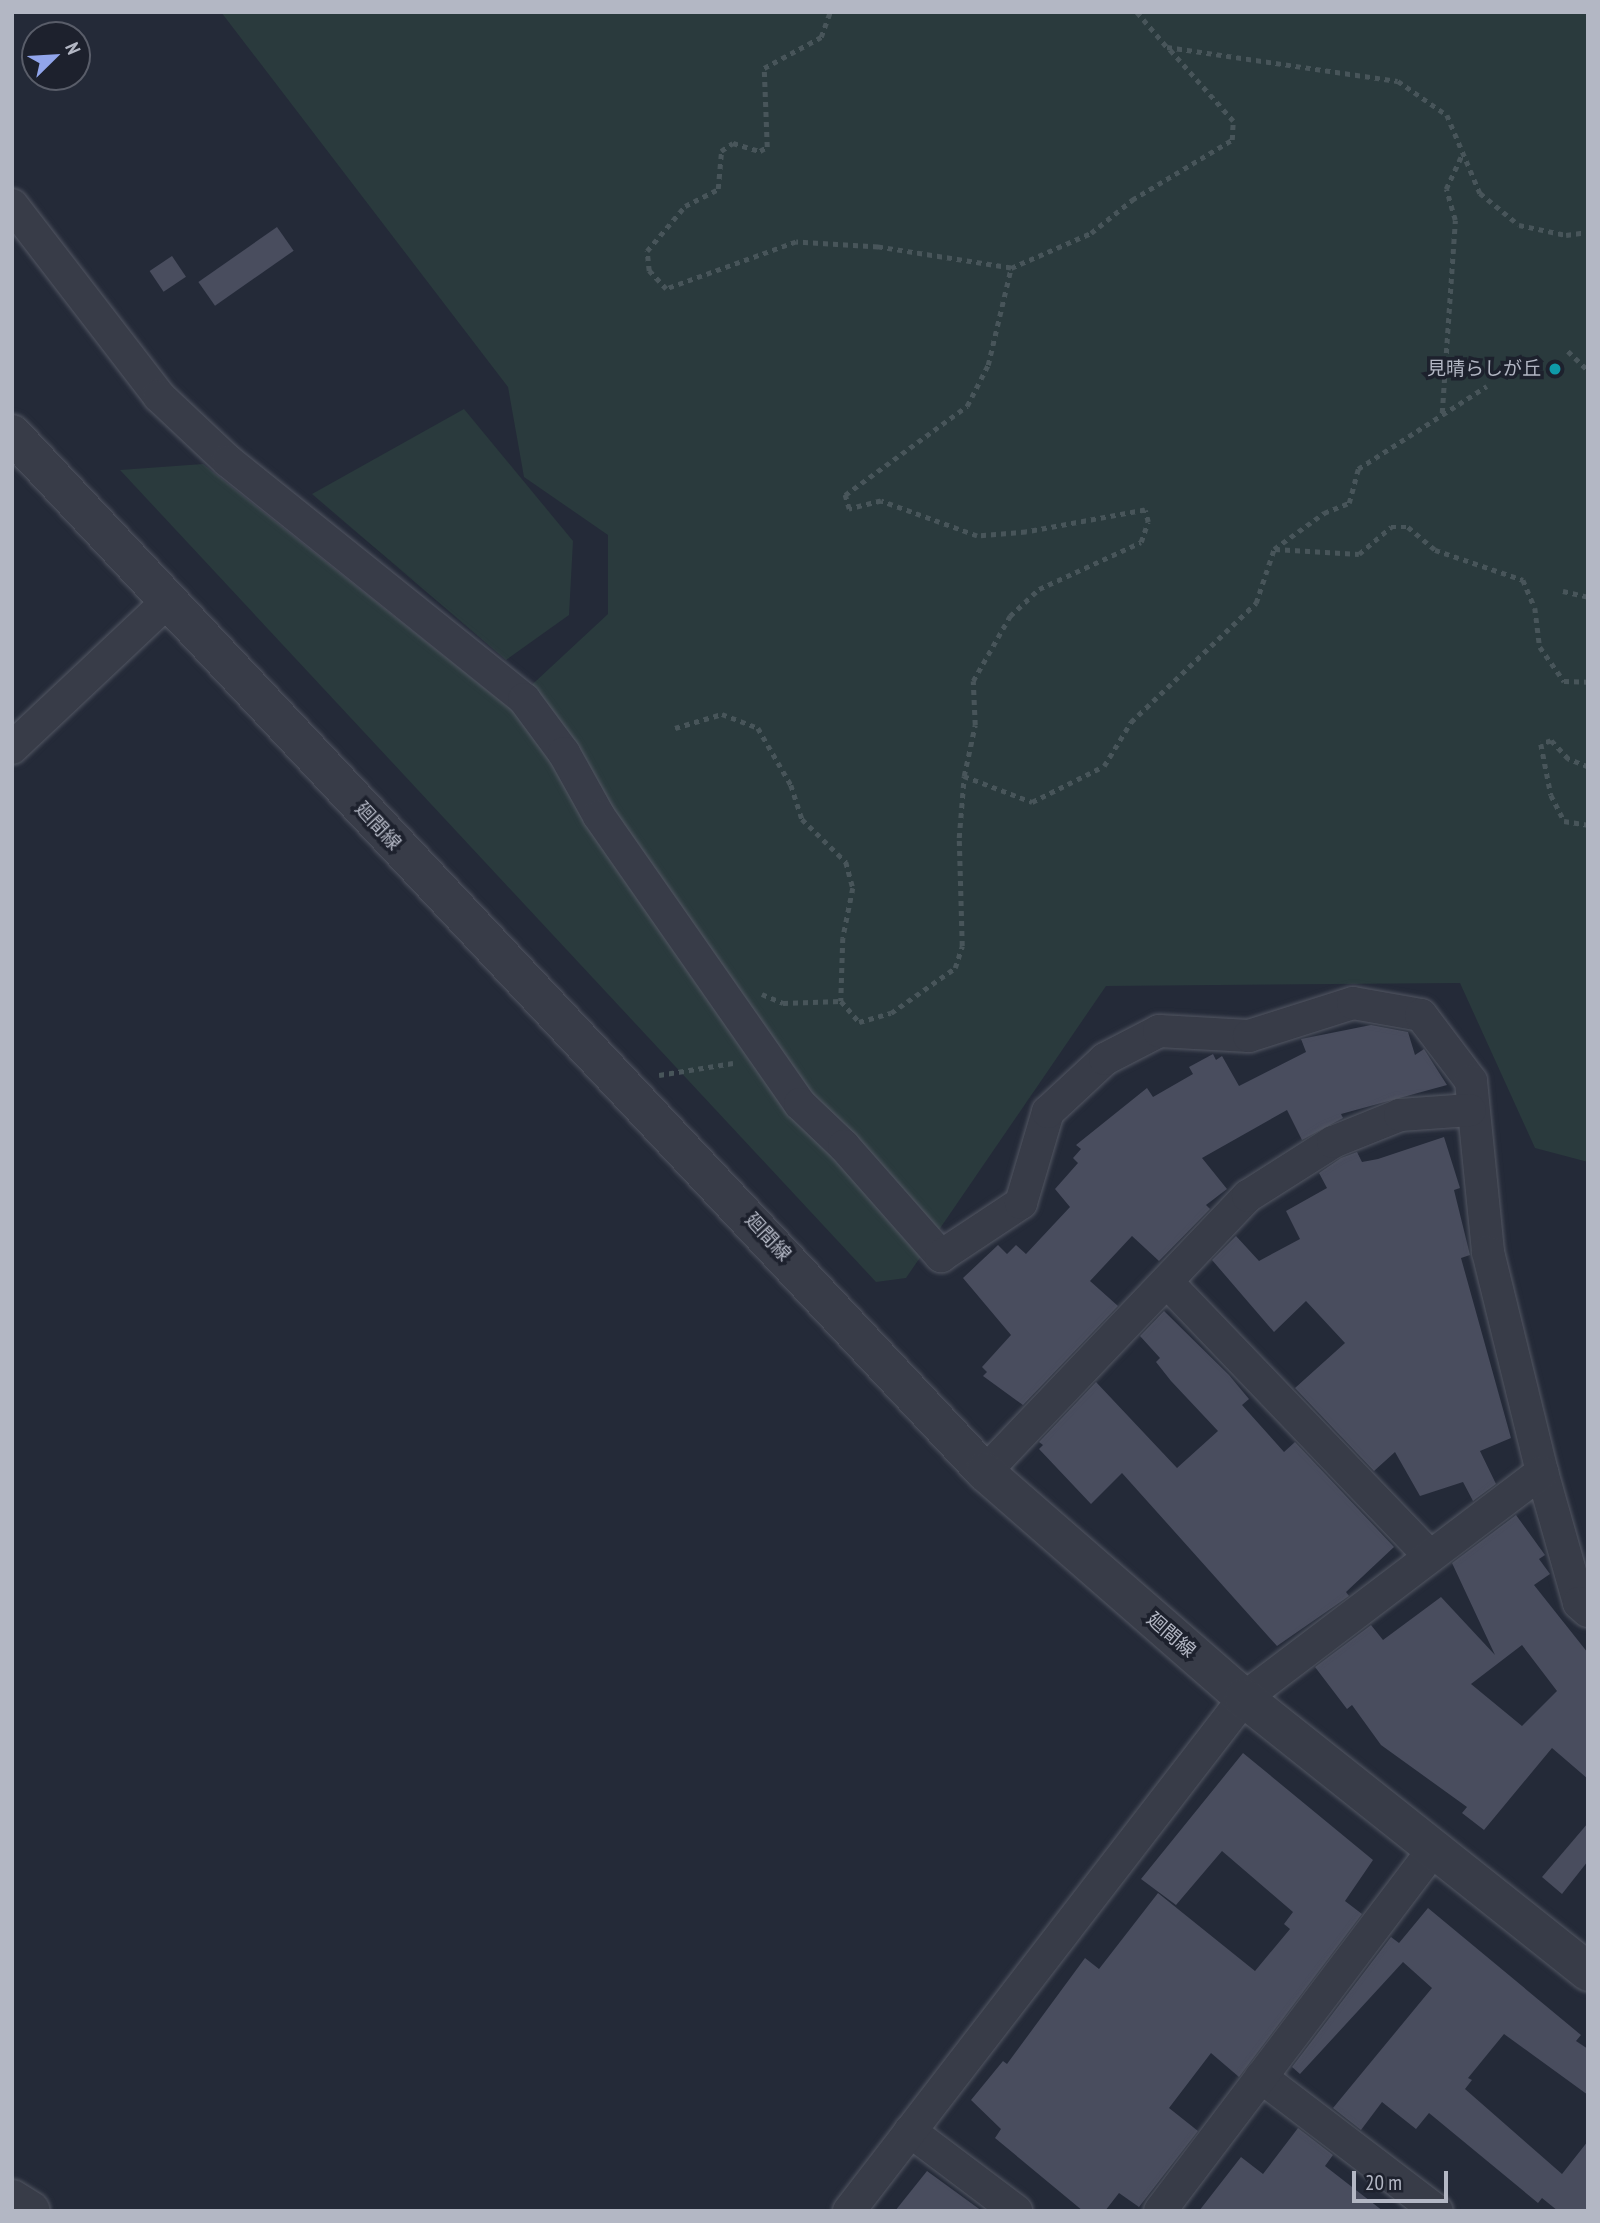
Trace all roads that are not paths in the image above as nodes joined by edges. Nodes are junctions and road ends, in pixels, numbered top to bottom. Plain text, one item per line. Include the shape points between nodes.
1 (12, 205) edge
2 (12, 434) edge
3 (167, 602) junction
4 (12, 748) edge
5 (1471, 1110) junction
6 (1167, 1282) junction
7 (985, 1472) junction
8 (1542, 1472) junction
9 (1428, 1554) junction
10 (1588, 1611) edge
11 (1244, 1698) junction
12 (1435, 1848) junction
13 (1588, 1972) edge
14 (1261, 2077) junction
15 (910, 2131) junction
16 (12, 2199) edge
17 (31, 2211) edge
18 (849, 2211) edge
19 (1016, 2211) edge
20 (1160, 2211) edge
21 (1437, 2211) edge

1 - 5 street via 159,396 228,461 524,699 564,753 599,816 800,1104 844,1146 941,1256 1021,1203 1048,1112 1105,1059 1159,1031 1249,1036 1353,1003 1421,1015 1471,1081
2 - 3 street, 廻間線
3 - 4 street
3 - 7 street, 廻間線
5 - 6 street via 1400,1115 1333,1142 1248,1196
5 - 8 street via 1489,1252
6 - 7 street
6 - 9 street
7 - 11 street, 廻間線
8 - 9 street
8 - 10 street via 1579,1603
9 - 11 street
11 - 12 street, 廻間線
11 - 15 street
12 - 13 street, 廻間線
12 - 14 street
14 - 20 street
14 - 21 street
15 - 18 street
15 - 19 street
16 - 17 street

